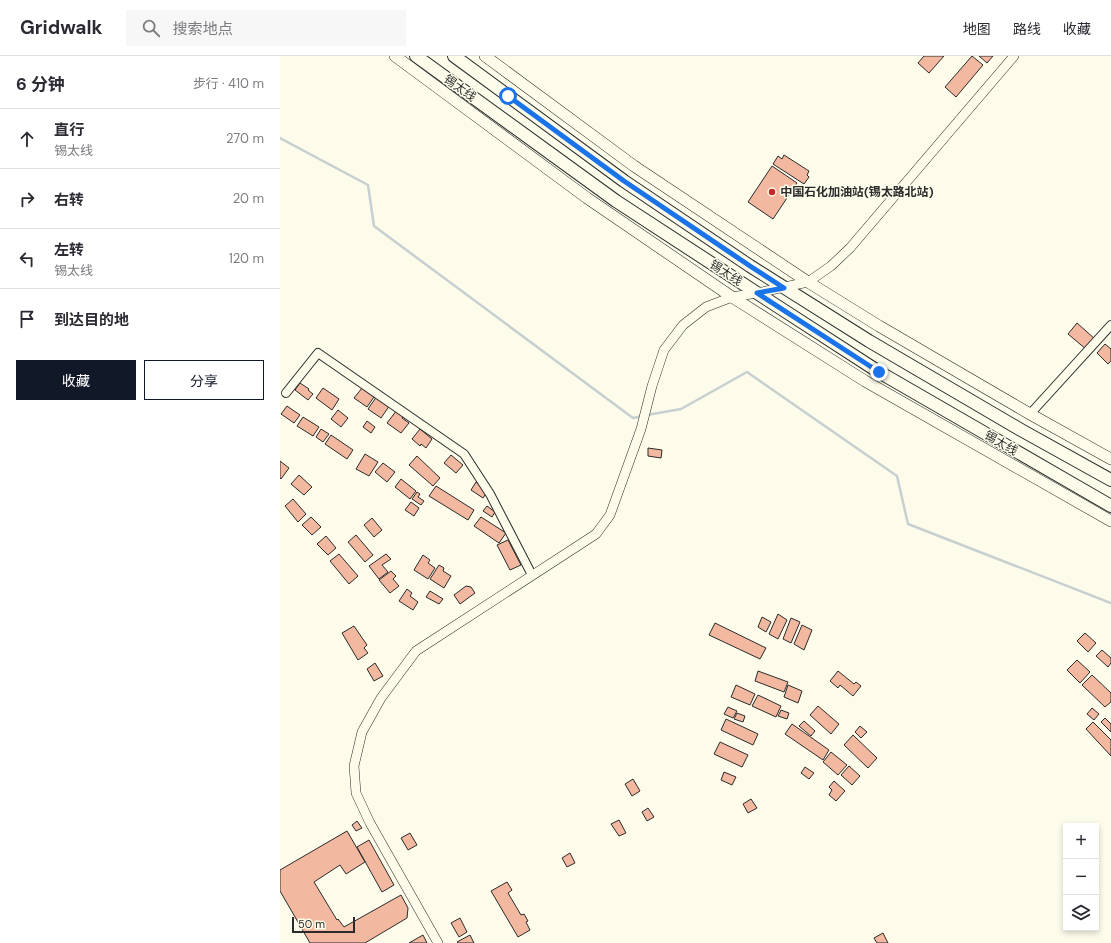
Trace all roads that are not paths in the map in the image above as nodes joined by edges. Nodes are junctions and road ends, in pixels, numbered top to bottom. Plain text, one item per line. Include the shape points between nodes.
1 (395, 56) edge
2 (416, 56) edge
3 (454, 56) edge
4 (485, 56) edge
5 (1014, 56) edge
6 (808, 282) junction
7 (784, 288) junction
8 (757, 293) junction
9 (732, 297) junction
10 (1111, 325) edge
11 (286, 393) dead end
12 (1030, 414) junction
13 (1111, 459) edge
14 (1111, 480) edge
15 (1111, 506) edge
16 (1111, 521) edge
17 (532, 575) junction
18 (438, 943) edge

1 - 9 main road via 587,198
2 - 8 main road, 锡太线 via 616,201
3 - 7 main road, 锡太线 via 624,181
4 - 6 main road via 634,166
5 - 6 street via 850,248 831,266
6 - 7 street
6 - 12 main road
7 - 8 street
7 - 14 main road, 锡太线 via 869,342
8 - 9 street
8 - 15 main road, 锡太线 via 879,372
9 - 16 main road via 865,381
9 - 17 street via 706,307 683,325 664,350 641,429 610,515 596,534
10 - 12 street
11 - 17 street via 318,353 464,454 490,494
12 - 13 main road
17 - 18 street via 416,651 381,698 362,732 354,766 356,793 370,823

